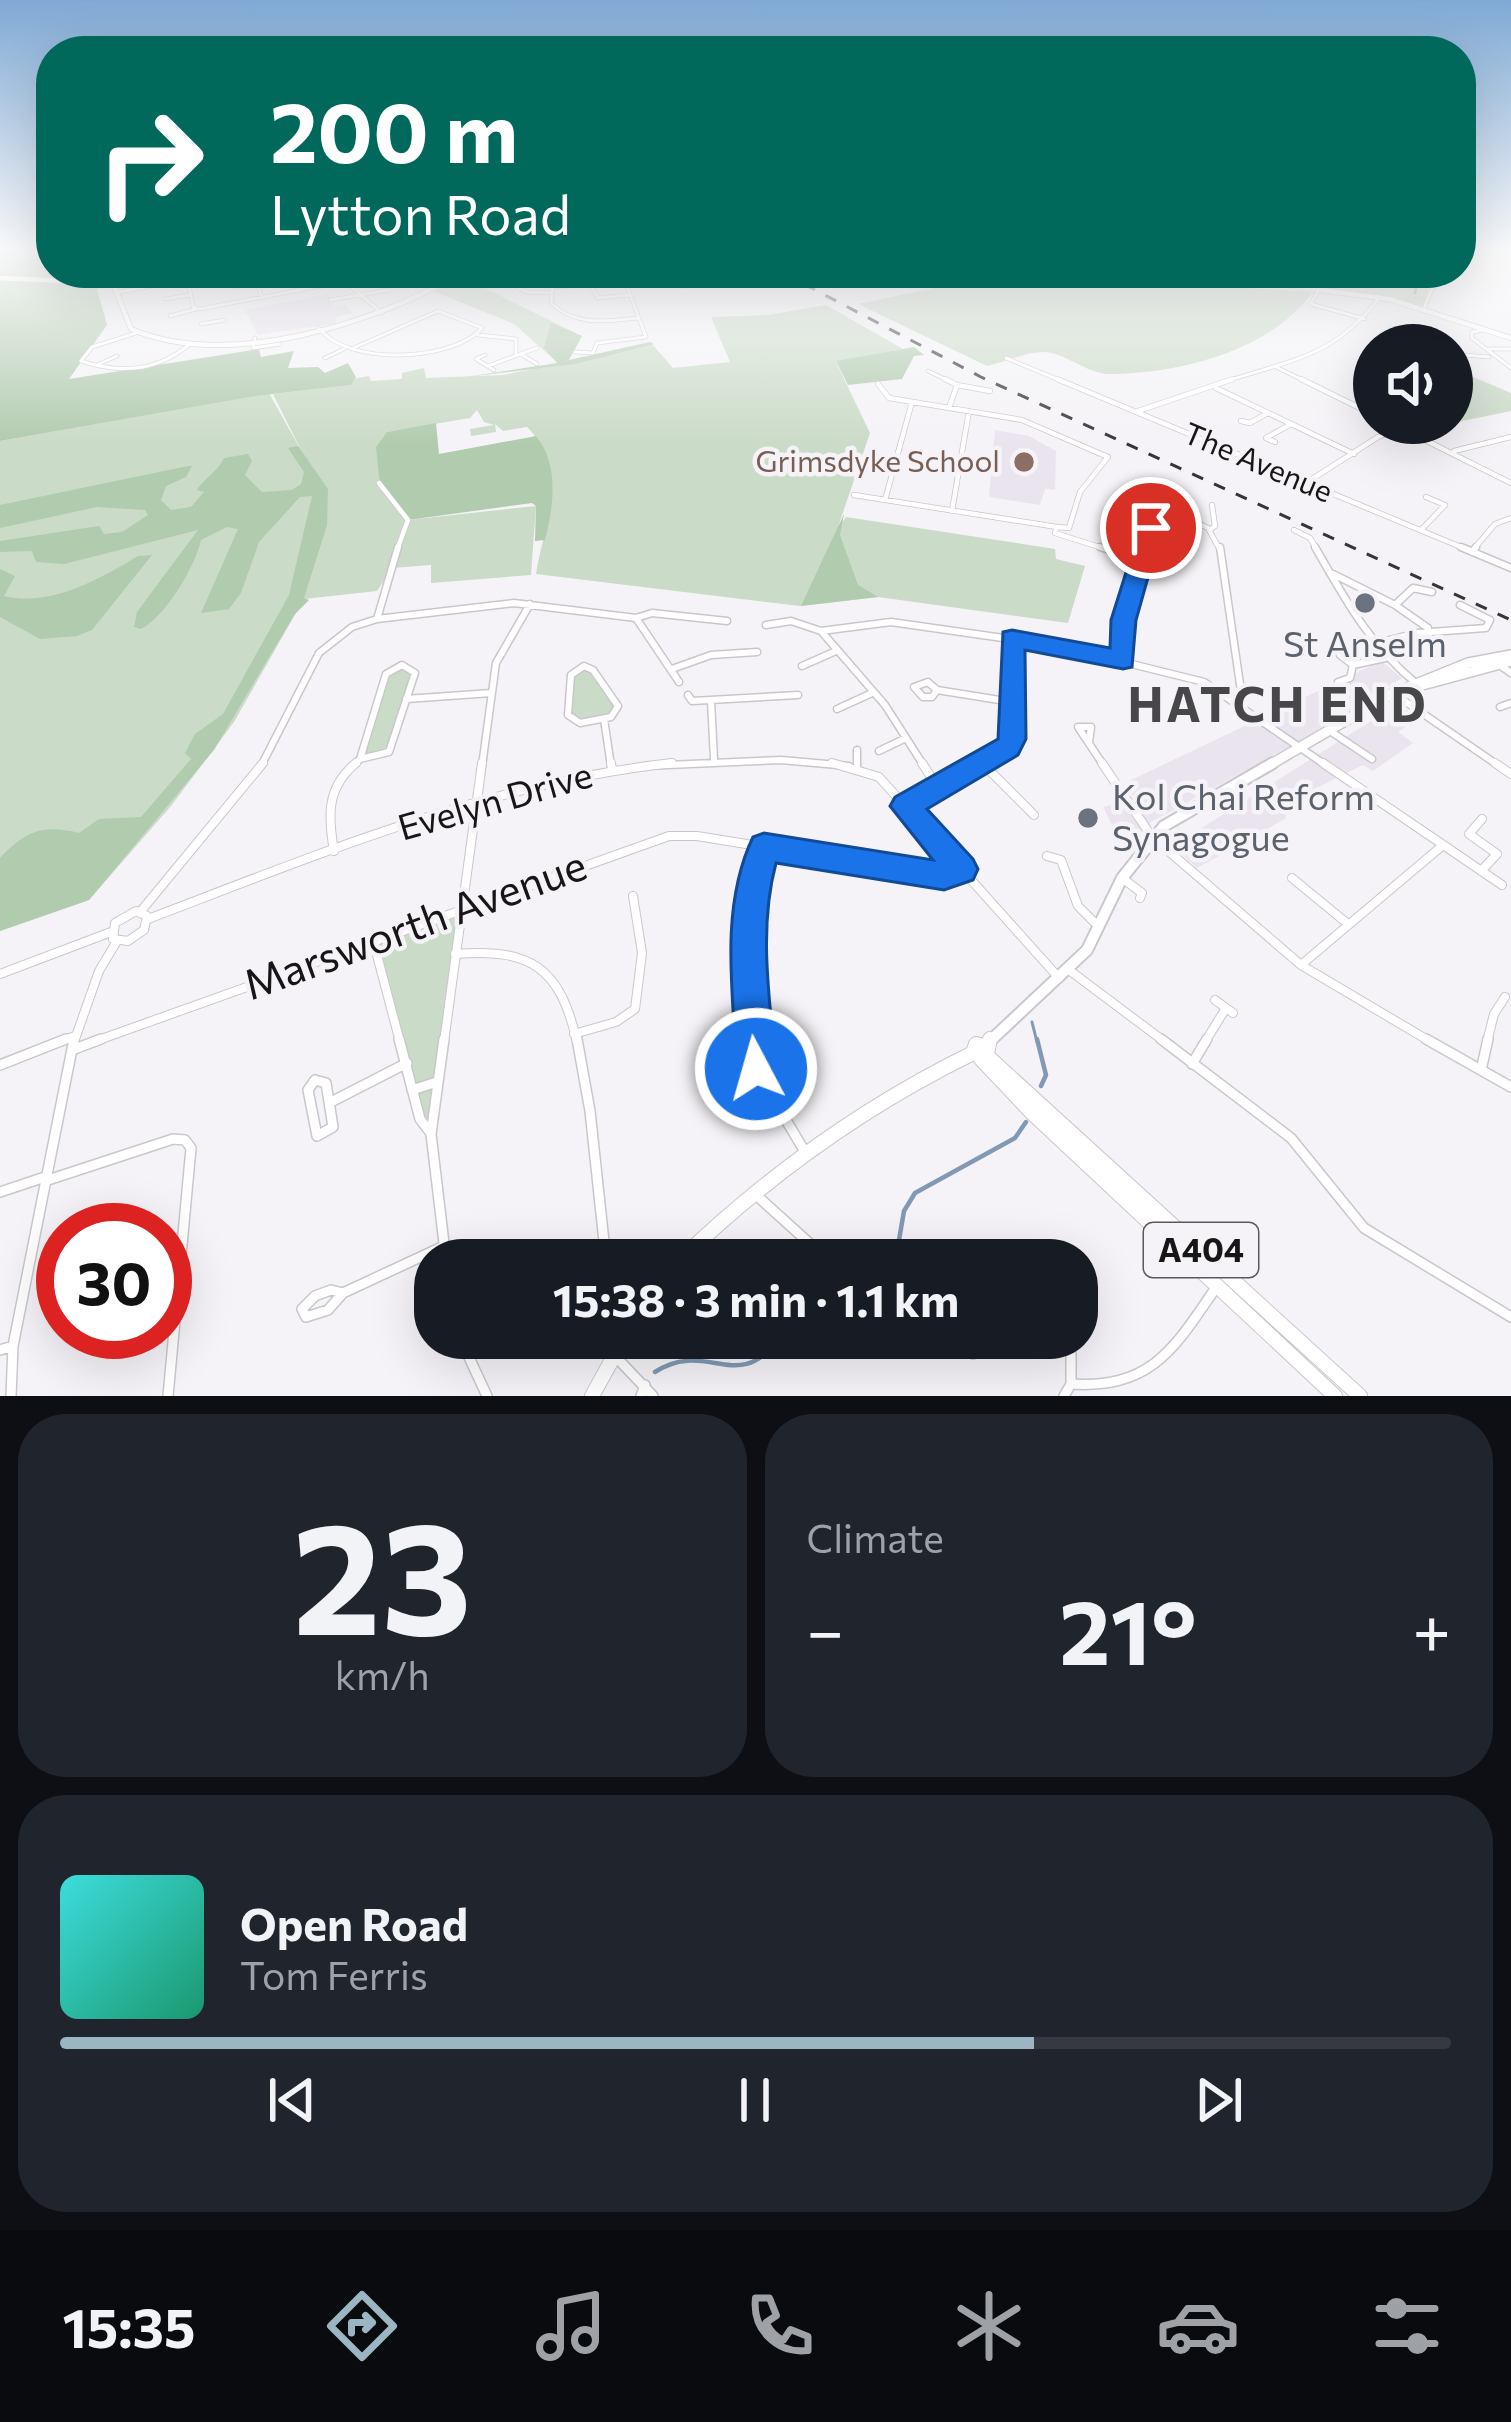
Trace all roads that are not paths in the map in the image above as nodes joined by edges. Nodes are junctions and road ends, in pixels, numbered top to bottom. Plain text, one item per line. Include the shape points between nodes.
1 (125, 315) edge
2 (173, 315) edge
3 (224, 315) edge
4 (373, 315) edge
5 (429, 315) edge
6 (452, 315) edge
7 (568, 315) edge
8 (637, 315) edge
9 (1351, 315) edge
10 (1368, 315) edge
11 (1443, 315) edge
12 (170, 316) dead end
13 (638, 318) junction
14 (1365, 319) junction
15 (225, 320) junction
16 (201, 325) dead end
17 (227, 328) dead end
18 (319, 328) junction
19 (1484, 330) junction
20 (136, 333) junction
21 (478, 335) junction
22 (255, 338) junction
23 (1511, 338) edge
24 (190, 344) junction
25 (280, 344) dead end
26 (349, 348) junction
27 (538, 348) dead end
28 (1484, 349) junction
29 (1511, 349) edge
30 (426, 350) junction
31 (575, 352) dead end
32 (519, 354) junction
33 (484, 355) dead end
34 (117, 356) dead end
35 (1493, 357) junction
36 (326, 358) dead end
37 (1006, 358) dead end
38 (1473, 358) edge
39 (430, 361) dead end
40 (538, 364) dead end
41 (94, 366) junction
42 (1276, 367) junction
43 (1511, 368) edge
44 (928, 371) dead end
45 (878, 384) dead end
46 (957, 385) junction
47 (1213, 387) junction
48 (990, 391) dead end
49 (912, 402) junction
50 (1353, 405) edge
51 (949, 408) junction
52 (969, 411) junction
53 (1135, 412) junction
54 (1268, 412) junction
55 (1241, 421) dead end
56 (1292, 424) junction
57 (1511, 437) edge
58 (1275, 442) dead end
59 (1372, 444) edge
60 (1434, 444) edge
61 (1450, 452) junction
62 (1354, 454) junction
63 (379, 483) dead end
64 (1306, 483) junction
65 (1511, 483) edge
66 (854, 496) dead end
67 (1426, 497) dead end
68 (885, 500) junction
69 (1212, 505) dead end
70 (952, 511) junction
71 (1511, 518) edge
72 (1057, 527) junction
73 (1210, 529) junction
74 (1294, 530) dead end
75 (1421, 530) junction
76 (1472, 551) junction
77 (1141, 560) junction
78 (1511, 568) edge
79 (1333, 574) junction
80 (1432, 592) dead end
81 (530, 604) junction
82 (1395, 604) junction
83 (1460, 605) dead end
84 (636, 618) junction
85 (377, 619) junction
86 (727, 621) dead end
87 (766, 625) dead end
88 (1428, 628) junction
89 (821, 631) junction
90 (1012, 638) junction
91 (1374, 644) junction
92 (836, 651) junction
93 (758, 652) dead end
94 (1340, 656) dead end
95 (1385, 658) junction
96 (1511, 658) edge
97 (1123, 660) junction
98 (1494, 661) junction
99 (1353, 665) junction
100 (802, 667) dead end
101 (672, 669) junction
102 (1511, 673) edge
103 (1418, 681) junction
104 (679, 682) dead end
105 (1338, 682) dead end
106 (937, 690) dead end
107 (1396, 692) junction
108 (491, 693) junction
109 (873, 693) junction
110 (798, 695) dead end
111 (690, 698) dead end
112 (406, 699) junction
113 (711, 701) junction
114 (1012, 702) junction
115 (1238, 702) junction
116 (1511, 703) edge
117 (1500, 706) dead end
118 (837, 709) dead end
119 (604, 719) junction
120 (1327, 729) junction
121 (906, 738) junction
122 (1089, 742) dead end
123 (1298, 746) junction
124 (857, 750) dead end
125 (880, 751) dead end
126 (360, 759) junction
127 (713, 759) junction
128 (1372, 759) dead end
129 (983, 764) junction
130 (857, 767) junction
131 (612, 769) junction
132 (1511, 774) edge
133 (938, 788) junction
134 (476, 800) junction
135 (906, 806) junction
136 (1192, 809) junction
137 (1034, 815) dead end
138 (1482, 819) dead end
139 (1204, 820) dead end
140 (1152, 837) junction
141 (1442, 845) junction
142 (764, 847) junction
143 (334, 851) junction
144 (1047, 856) dead end
145 (962, 869) junction
146 (1481, 872) junction
147 (1122, 878) junction
148 (1292, 878) dead end
149 (1502, 885) dead end
150 (633, 896) dead end
151 (1140, 898) dead end
152 (462, 908) junction
153 (145, 915) junction
154 (1348, 924) junction
155 (1102, 927) junction
156 (114, 937) junction
157 (373, 940) junction
158 (455, 954) junction
159 (1301, 965) junction
160 (0, 974) edge
161 (1064, 975) junction
162 (1505, 997) dead end
163 (1216, 1000) dead end
164 (574, 1034) junction
165 (75, 1036) junction
166 (72, 1051) junction
167 (982, 1054) junction
168 (407, 1063) junction
169 (1192, 1064) junction
170 (0, 1065) edge
171 (1482, 1068) junction
172 (439, 1081) junction
173 (1511, 1087) edge
174 (412, 1090) junction
175 (1028, 1100) junction
176 (331, 1102) junction
177 (431, 1134) junction
178 (807, 1155) junction
179 (49, 1178) junction
180 (0, 1192) edge
181 (754, 1193) junction
182 (443, 1239) edge
183 (603, 1239) edge
184 (703, 1239) edge
185 (807, 1239) edge
186 (414, 1260) edge
187 (1218, 1286) junction
188 (343, 1293) dead end
189 (1511, 1317) edge
190 (13, 1346) junction
191 (0, 1350) edge
192 (470, 1359) edge
193 (611, 1359) edge
194 (617, 1359) edge
195 (1070, 1359) edge
196 (1340, 1378) junction
197 (1067, 1390) edge
198 (647, 1392) edge
199 (1334, 1395) edge
200 (11, 1396) edge
201 (168, 1396) edge
202 (487, 1396) edge
203 (592, 1396) edge
204 (1360, 1396) edge

1 - 20 main road
2 - 12 street
3 - 15 street
4 - 18 main road
5 - 26 street
6 - 21 street via 481,327
7 - 13 street
8 - 13 street
9 - 14 street
10 - 14 street
11 - 19 main road
13 - 31 street via 647,337
14 - 42 street via 1335,345
15 - 16 street
15 - 17 street
18 - 22 main road
18 - 26 street
19 - 23 main road
19 - 28 street via 1471,334
20 - 24 main road
20 - 41 street via 92,348 81,362
21 - 30 street
21 - 32 street via 518,340
22 - 24 main road
22 - 25 street via 253,348
24 - 41 street via 172,362
26 - 30 street via 380,360
26 - 36 street
27 - 32 street
28 - 29 street
28 - 35 street
30 - 39 street
32 - 33 street via 491,368 476,359
32 - 40 street
34 - 41 street
35 - 38 street
35 - 43 street
37 - 53 street, The Avenue
42 - 47 street
42 - 50 street
44 - 46 street
45 - 49 street via 886,397
46 - 48 street
46 - 51 street
47 - 53 street
47 - 54 street
49 - 51 street
49 - 68 street
51 - 52 street
52 - 70 street
52 - 72 street via 1022,419 1108,457 1080,492 1069,528
53 - 64 street, The Avenue
54 - 55 street
54 - 56 street
56 - 58 street via 1266,438
56 - 62 street
57 - 61 street
59 - 62 street
60 - 61 street
61 - 65 street
62 - 64 street
63 - 85 street via 408,520
64 - 75 street, The Avenue
66 - 68 street
67 - 75 street via 1445,505
68 - 70 street
69 - 73 street
70 - 72 street
71 - 76 street
72 - 77 street via 1060,536
73 - 77 street via 1160,518
73 - 115 street via 1220,542
74 - 79 street via 1310,538
75 - 76 street, The Avenue
76 - 78 street, The Avenue
77 - 97 street via 1124,620
79 - 82 street
79 - 91 street
80 - 82 street via 1413,588
81 - 84 street
81 - 85 street
81 - 108 street via 502,648
82 - 88 street
83 - 88 street via 1490,620 1486,628
84 - 86 street
84 - 101 street
85 - 153 street via 329,640 264,762
87 - 89 street via 791,621
88 - 91 street
89 - 90 street via 874,621
89 - 92 street
90 - 97 street
90 - 114 street
91 - 95 street
92 - 100 street
92 - 109 street
93 - 101 street via 711,655
94 - 99 street
95 - 99 street
95 - 103 street
96 - 98 main road
97 - 115 street via 1204,682
98 - 102 street
98 - 103 main road
99 - 105 street via 1350,678
101 - 104 street
103 - 107 main road
106 - 114 street
107 - 120 main road
107 - 132 street
108 - 112 street
108 - 134 street
109 - 118 street
109 - 121 street
110 - 113 street
111 - 113 street
112 - 126 street via 389,752
112 - 126 street via 415,673 402,665 386,674
113 - 127 street
114 - 129 street via 1012,739
115 - 123 street
116 - 117 street
119 - 119 street via 580,723 568,715 578,668 593,670 617,706
119 - 131 street
120 - 123 main road
120 - 128 street
121 - 125 street
121 - 133 street
122 - 140 street
123 - 136 main road
123 - 141 street
124 - 130 street
126 - 143 street via 331,788 326,805
127 - 130 street, Evelyn Drive
127 - 131 street, Evelyn Drive
129 - 133 street
129 - 137 street
130 - 135 street
131 - 134 street, Evelyn Drive
133 - 135 street
134 - 143 street, Evelyn Drive
134 - 152 street
135 - 145 street
136 - 139 street
136 - 140 main road
138 - 146 street via 1469,834 1497,854
140 - 147 main road
140 - 159 street
141 - 146 street
141 - 154 street
142 - 145 street, Marsworth Avenue via 944,876
142 - 152 street, Marsworth Avenue via 654,838
142 - 178 street via 749,926 753,1056
143 - 153 street, Evelyn Drive
144 - 155 street via 1061,860 1084,919
145 - 161 street
146 - 149 street
147 - 151 street
147 - 155 main road
148 - 154 street
150 - 164 street via 641,924 638,1003 626,1017
152 - 157 street, Marsworth Avenue
152 - 158 street
153 - 156 street via 120,918
153 - 156 street via 134,938
154 - 159 street
155 - 161 main road
156 - 160 street
156 - 165 street
157 - 166 street, Marsworth Avenue
157 - 168 street
158 - 164 street via 495,951 532,961 554,978
158 - 172 street
159 - 171 street
161 - 167 main road via 990,1037
161 - 169 street
162 - 171 street
163 - 169 street via 1230,1010
164 - 183 street
165 - 166 street
165 - 170 street
166 - 179 street
167 - 175 main road, A404
167 - 178 main road via 925,1078
168 - 174 street
168 - 176 street
169 - 189 street via 1291,1138 1364,1228
171 - 173 street
172 - 174 street
172 - 177 street
174 - 177 street
175 - 187 main road, A404
175 - 196 main road, A404
176 - 176 street via 333,1127 317,1136 310,1084 326,1083
177 - 182 street
178 - 181 main road
179 - 180 street
179 - 190 street
179 - 201 street via 173,1139 191,1148
181 - 184 main road
181 - 185 street
186 - 188 street
187 - 197 street via 1151,1379 1130,1392
187 - 199 main road, A404
190 - 191 street
190 - 200 street
192 - 202 street
193 - 203 main road
194 - 198 street
195 - 197 street
196 - 199 street
196 - 204 main road, A404

